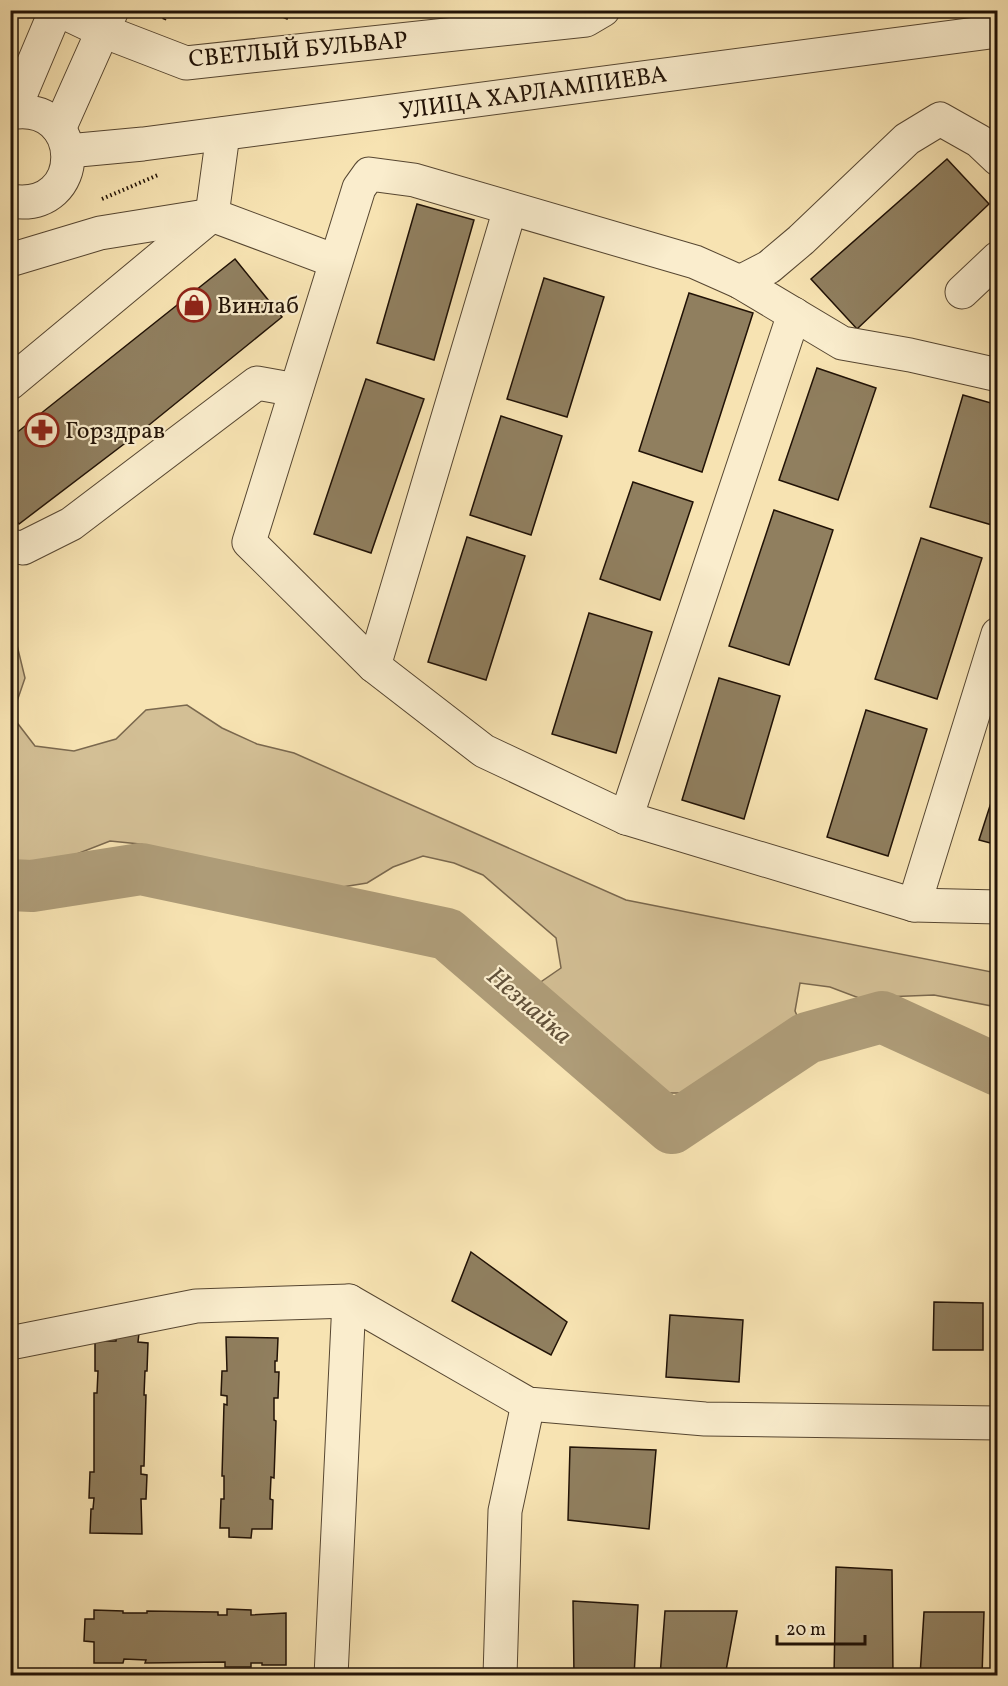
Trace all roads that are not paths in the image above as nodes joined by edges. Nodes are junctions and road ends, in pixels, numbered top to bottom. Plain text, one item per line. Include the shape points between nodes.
1 (57, 10) edge
2 (603, 10) edge
3 (108, 21) edge
4 (998, 31) edge
5 (12, 112) edge
6 (223, 134) junction
7 (64, 140) junction
8 (998, 159) edge
9 (10, 201) edge
10 (510, 209) junction
11 (212, 215) junction
12 (998, 258) edge
13 (10, 260) edge
14 (335, 261) junction
15 (740, 282) junction
16 (962, 292) dead end
17 (794, 314) junction
18 (998, 375) edge
19 (10, 383) edge
20 (296, 390) junction
21 (10, 546) edge
22 (998, 634) edge
23 (374, 666) junction
24 (626, 818) junction
25 (914, 905) junction
26 (998, 907) edge
27 (349, 1301) junction
28 (10, 1343) edge
29 (528, 1404) junction
30 (998, 1423) edge
31 (332, 1676) edge
32 (500, 1676) edge

1 - 3 street, СВЕТЛЫЙ БУЛЬВАР
1 - 5 street, СВЕТЛЫЙ БУЛЬВАР
2 - 3 street, СВЕТЛЫЙ БУЛЬВАР via 586,20 186,63
3 - 7 street
4 - 6 street, УЛИЦА ХАРЛАМПИЕВА
5 - 7 street via 23,111 53,121
6 - 7 street, УЛИЦА ХАРЛАМПИЕВА
6 - 11 street
7 - 9 street via 66,172 55,190 42,200
8 - 15 street via 979,141 940,119 907,139 769,267
10 - 14 street via 414,180 369,174 359,188
10 - 15 street via 695,262
10 - 23 street
11 - 13 street via 100,233
11 - 14 street
11 - 19 street
12 - 16 street
14 - 20 street
15 - 17 street
17 - 18 street via 842,343
17 - 24 street
20 - 21 street via 257,383 71,524 23,548
20 - 23 street via 249,542
22 - 25 street
23 - 24 street via 484,751
24 - 25 street
25 - 26 street
27 - 28 street via 196,1306
27 - 29 street
27 - 31 street
29 - 30 street via 705,1419
29 - 32 street via 505,1511

